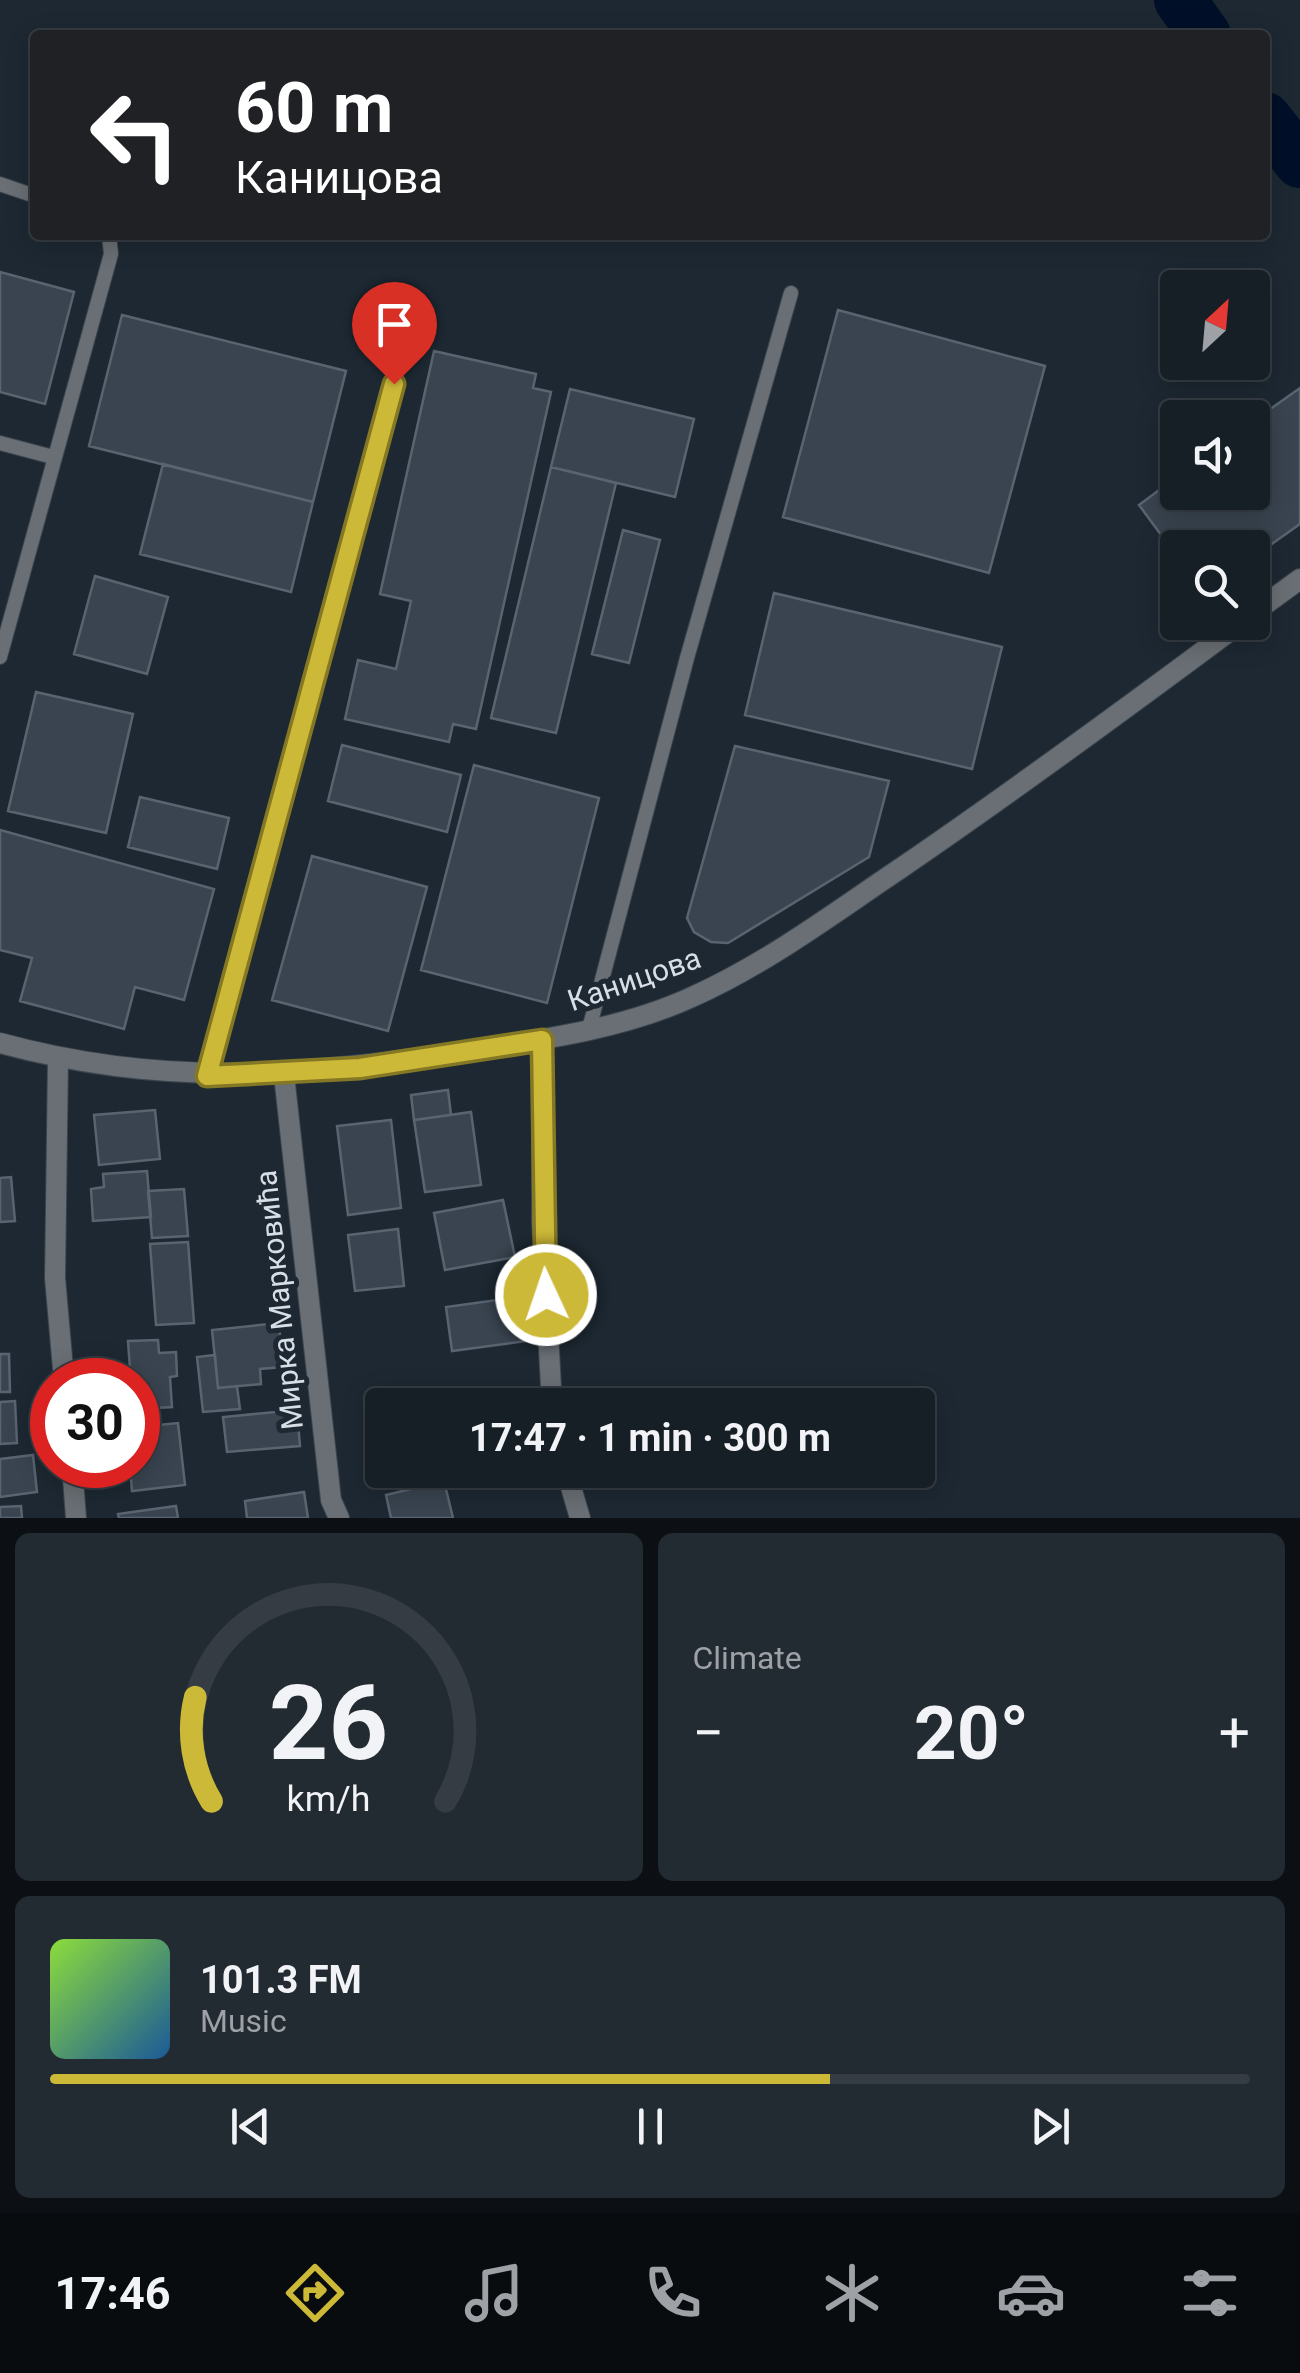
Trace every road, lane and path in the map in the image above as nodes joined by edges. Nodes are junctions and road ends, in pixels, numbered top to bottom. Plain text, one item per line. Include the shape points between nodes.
1 (0, 184) edge
2 (30, 194) edge
3 (110, 240) edge
4 (791, 293) dead end
5 (404, 346) dead end
6 (0, 443) edge
7 (53, 458) junction
8 (1300, 578) edge
9 (1270, 600) edge
10 (1218, 640) edge
11 (0, 657) edge
12 (589, 1029) junction
13 (542, 1040) junction
14 (0, 1043) edge
15 (58, 1059) junction
16 (284, 1075) junction
17 (207, 1076) junction
18 (62, 1358) edge
19 (551, 1388) edge
20 (74, 1488) edge
21 (571, 1488) edge
22 (76, 1518) edge
23 (339, 1518) edge
24 (580, 1518) edge

1 - 2 lane
3 - 7 lane
4 - 12 lane
5 - 17 lane
6 - 7 lane
7 - 11 lane
8 - 9 street
10 - 12 street, Каницова via 1051,766 776,953 689,999
12 - 13 street, Каницова
13 - 16 street, Каницова
13 - 19 street
14 - 15 street, Каницова
15 - 17 street, Каницова
15 - 18 street via 55,1278
16 - 17 street, Каницова
16 - 23 street, Мирка Марковића via 331,1500
20 - 22 street
21 - 24 street

